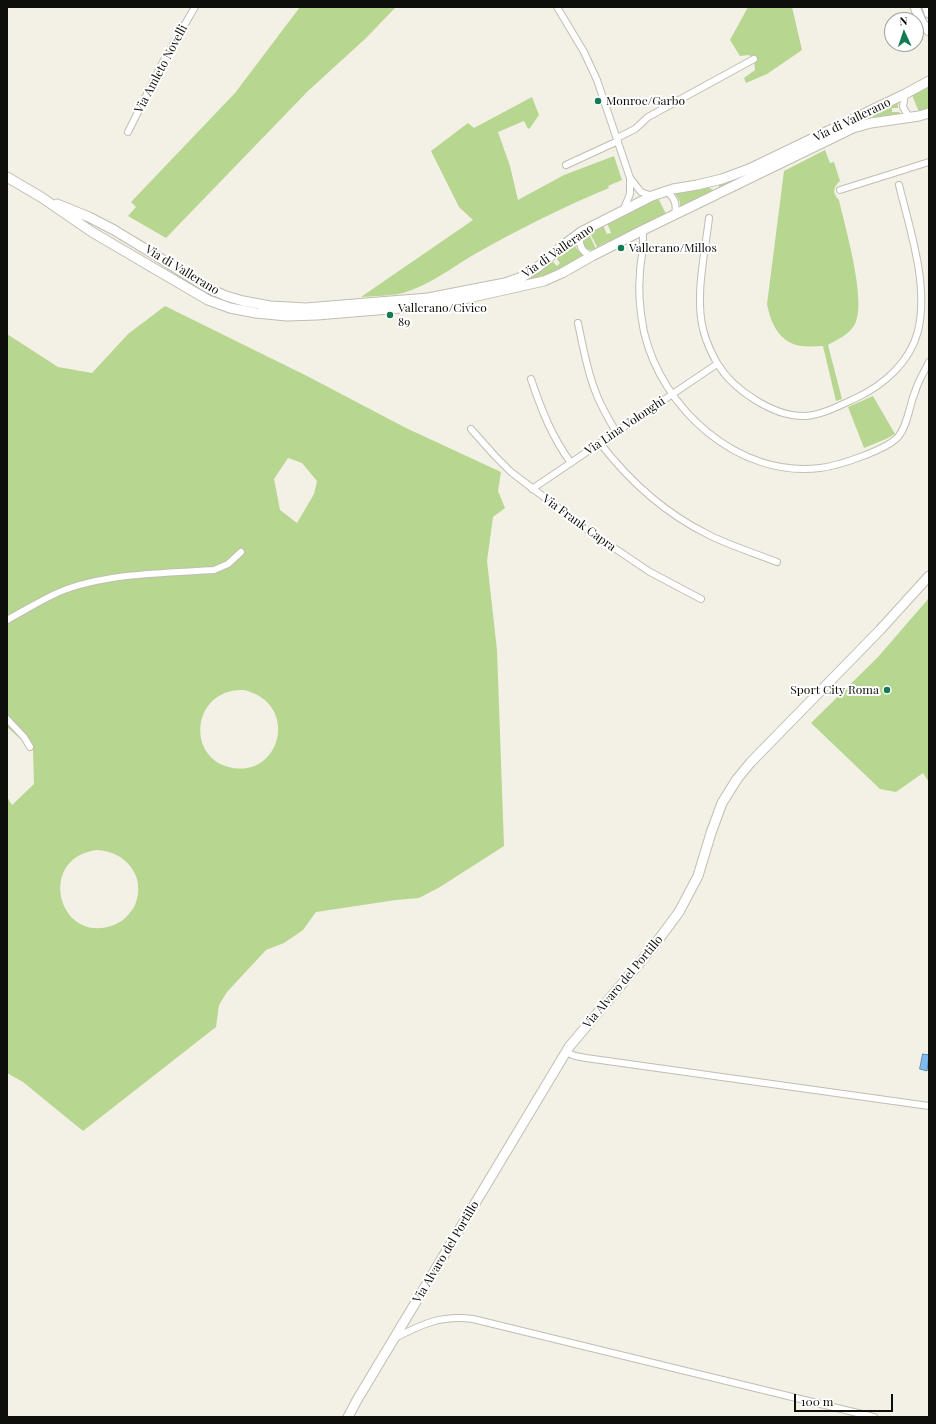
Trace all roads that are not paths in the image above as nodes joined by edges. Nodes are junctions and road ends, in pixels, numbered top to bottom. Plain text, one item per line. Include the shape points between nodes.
1 (195, 7) edge
2 (557, 7) edge
3 (915, 7) edge
4 (927, 7) edge
5 (929, 13) edge
6 (929, 31) edge
7 (754, 59) dead end
8 (929, 73) edge
9 (926, 82) edge
10 (905, 94) junction
11 (929, 113) edge
12 (909, 118) junction
13 (128, 132) dead end
14 (618, 139) junction
15 (929, 162) edge
16 (566, 165) dead end
17 (7, 177) edge
18 (630, 178) junction
19 (900, 185) dead end
20 (840, 190) dead end
21 (666, 191) junction
22 (652, 196) junction
23 (41, 197) junction
24 (622, 212) junction
25 (675, 215) junction
26 (709, 218) dead end
27 (643, 230) junction
28 (582, 232) junction
29 (592, 256) junction
30 (578, 323) dead end
31 (929, 362) edge
32 (717, 364) junction
33 (531, 379) dead end
34 (672, 394) junction
35 (471, 429) dead end
36 (616, 432) junction
37 (600, 443) junction
38 (571, 463) junction
39 (532, 489) junction
40 (242, 552) dead end
41 (777, 562) dead end
42 (929, 576) edge
43 (701, 599) dead end
44 (7, 620) edge
45 (7, 719) edge
46 (30, 747) dead end
47 (566, 1052) junction
48 (929, 1106) edge
49 (395, 1338) junction
50 (348, 1417) edge
51 (874, 1417) edge

1 - 13 street, Via Amleto Novelli via 164,60
2 - 14 street via 590,65
3 - 6 street via 922,23
4 - 5 street
7 - 14 street via 648,116 635,129
8 - 9 street
9 - 10 street, Via di Vallerano
10 - 12 street via 903,107
10 - 21 street, Via di Vallerano via 749,169 707,183
11 - 12 street, Via di Vallerano
12 - 25 street, Via di Vallerano via 853,128
14 - 16 street
14 - 18 street
15 - 20 street
17 - 23 street, Via di Vallerano
18 - 22 street via 641,192
18 - 24 street via 630,194
19 - 32 street via 919,271 922,302 915,340 903,361 888,378 875,389 850,401 816,414 796,415 774,409 751,397 732,382
21 - 22 street, Via di Vallerano
21 - 25 street via 676,203
22 - 24 street, Via di Vallerano
23 - 28 street, Via di Vallerano via 98,222 217,292 243,301 281,307 306,308 413,300 505,283 530,272
23 - 29 street, Via di Vallerano via 92,232 204,298 230,308 268,315 317,315 416,308 445,303 540,282
24 - 28 street, Via di Vallerano
25 - 27 street, Via di Vallerano
26 - 32 street via 700,310 704,334
27 - 29 street, Via di Vallerano
27 - 34 street via 639,283 642,320 650,350
28 - 29 street via 580,247
30 - 36 street via 592,383
31 - 34 street via 916,389 903,427 896,438 885,446 822,468 788,468 742,454 703,428
32 - 34 street, Via Lina Volonghi
33 - 38 street via 557,443
34 - 36 street, Via Lina Volonghi
35 - 39 street, Via Frank Capra via 506,467
36 - 37 street, Via Lina Volonghi
37 - 38 street, Via Lina Volonghi
37 - 41 street via 635,484 676,517 710,536
38 - 39 street, Via Lina Volonghi
39 - 43 street, Via Frank Capra via 618,551 664,580
40 - 44 street via 228,564 214,570 116,577 90,582 66,589
42 - 47 street, Via Alvaro del Portillo via 740,775 718,812 698,876 679,912
45 - 46 street
47 - 48 street via 586,1058
47 - 49 street, Via Alvaro del Portillo
49 - 50 street, Via Alvaro del Portillo
49 - 51 street via 438,1320 472,1319

